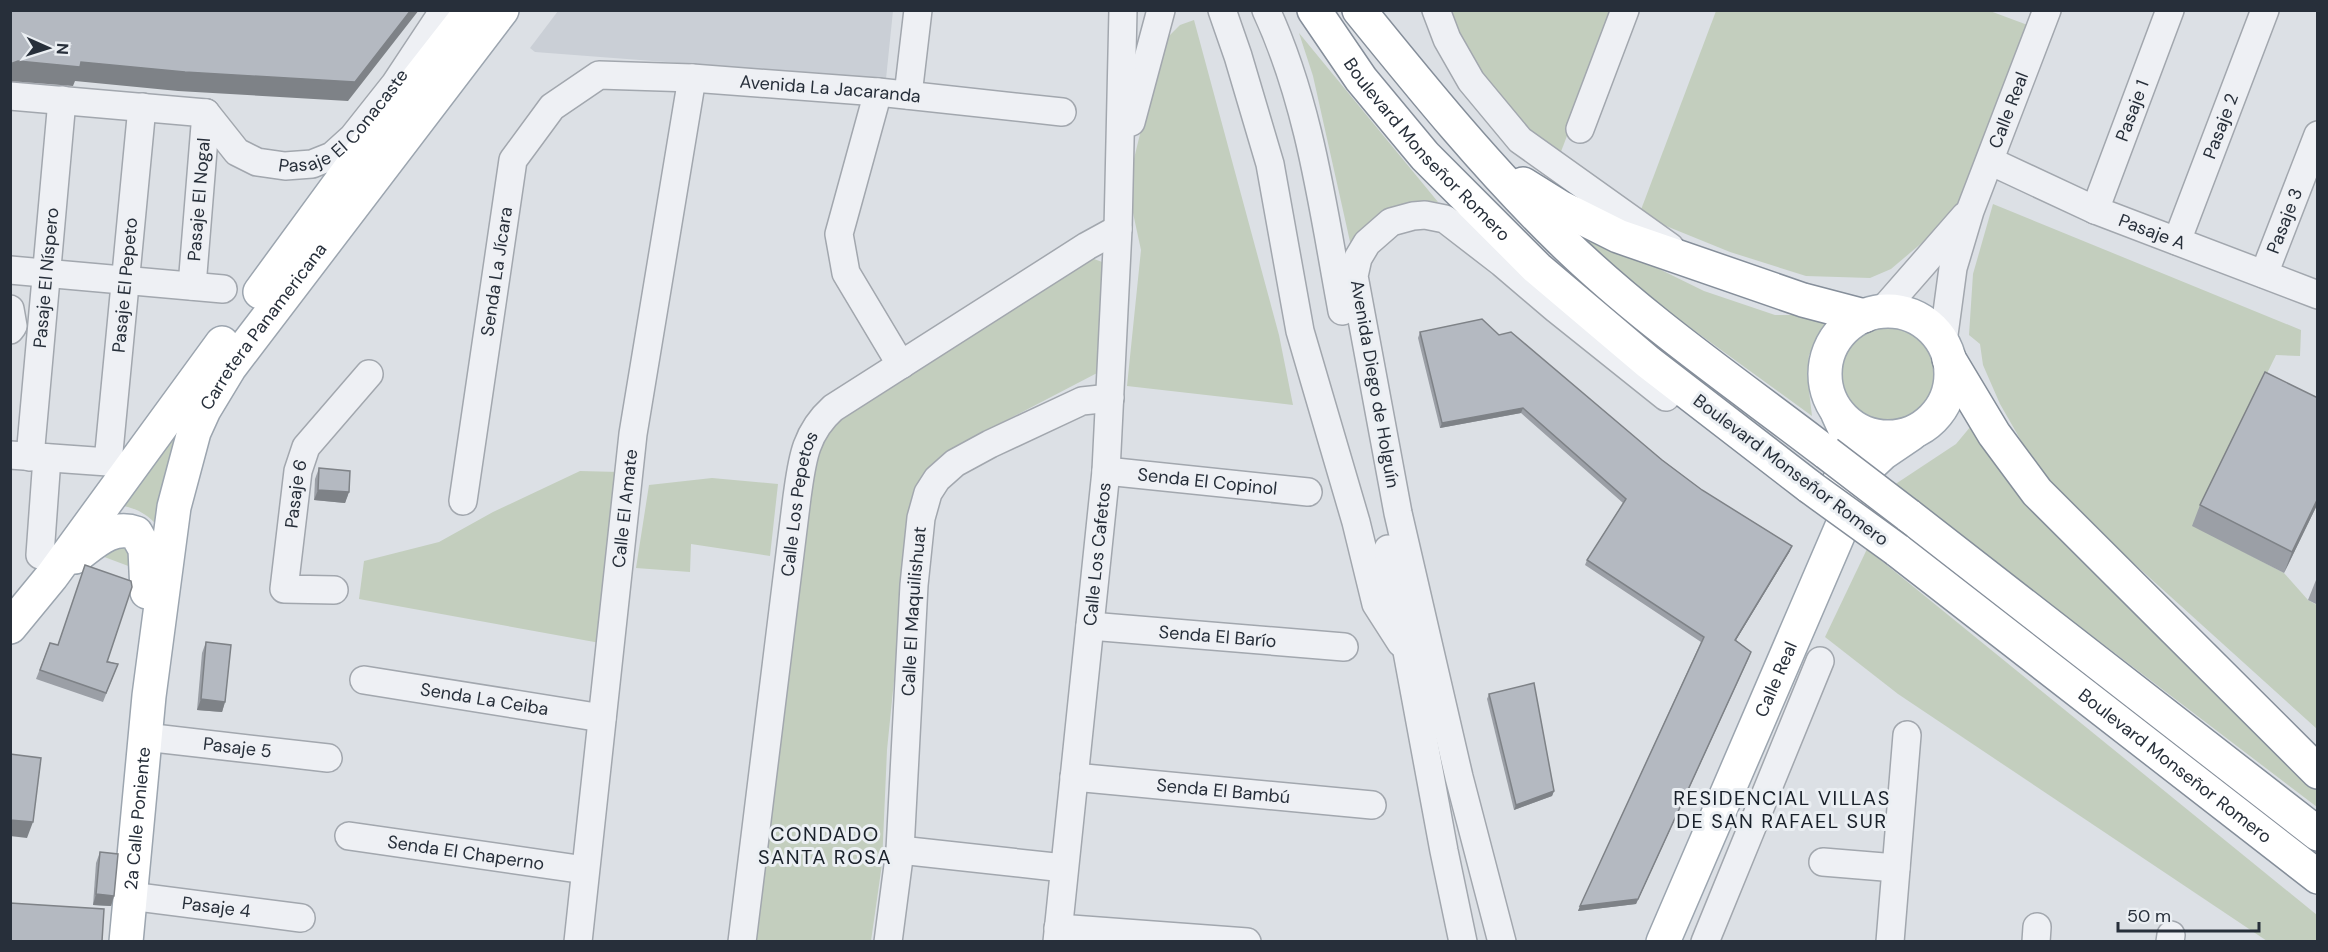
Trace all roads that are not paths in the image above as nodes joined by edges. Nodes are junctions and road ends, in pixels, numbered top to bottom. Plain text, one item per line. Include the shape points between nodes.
1 (444, 10) edge
2 (472, 10) edge
3 (502, 10) edge
4 (918, 10) edge
5 (1123, 10) edge
6 (1161, 10) edge
7 (1222, 10) edge
8 (1266, 10) edge
9 (1314, 10) edge
10 (1436, 10) edge
11 (1625, 10) edge
12 (2047, 10) edge
13 (2170, 10) edge
14 (2265, 10) edge
15 (1365, 17) edge
16 (599, 75) joint
17 (692, 78) junction
18 (878, 92) junction
19 (908, 95) junction
20 (10, 96) edge
21 (62, 100) junction
22 (142, 107) junction
23 (1062, 112) dead end
24 (206, 113) junction
25 (1581, 129) dead end
26 (2318, 135) edge
27 (1463, 136) junction
28 (1990, 161) junction
29 (1119, 167) junction
30 (2095, 210) junction
31 (1970, 211) junction
32 (1118, 229) junction
33 (2177, 241) junction
34 (1688, 260) junction
35 (10, 270) edge
36 (45, 273) junction
37 (2264, 274) junction
38 (125, 280) junction
39 (192, 286) junction
40 (223, 289) dead end
41 (2318, 295) edge
42 (10, 309) edge
43 (1873, 314) junction
44 (10, 330) edge
45 (1946, 351) junction
46 (901, 365) junction
47 (369, 374) dead end
48 (1110, 398) junction
49 (1838, 414) junction
50 (1911, 434) junction
51 (29, 457) edge
52 (1106, 471) junction
53 (1807, 485) junction
54 (1308, 492) dead end
55 (463, 501) dead end
56 (46, 565) junction
57 (334, 590) dead end
58 (1090, 626) junction
59 (10, 627) edge
60 (1344, 647) dead end
61 (1407, 651) junction
62 (1820, 661) dead end
63 (364, 680) dead end
64 (149, 696) junction
65 (603, 718) junction
66 (1906, 735) dead end
67 (145, 737) junction
68 (328, 758) dead end
69 (2318, 772) edge
70 (1074, 777) junction
71 (1372, 805) dead end
72 (2318, 834) edge
73 (349, 836) dead end
74 (900, 849) junction
75 (1444, 851) junction
76 (1822, 862) dead end
77 (1064, 868) junction
78 (1896, 868) junction
79 (585, 870) junction
80 (2318, 877) edge
81 (130, 896) junction
82 (301, 918) dead end
83 (1057, 935) edge
84 (126, 942) edge
85 (578, 942) edge
86 (742, 942) edge
87 (888, 942) edge
88 (1247, 942) edge
89 (1453, 942) edge
90 (1463, 942) edge
91 (1502, 942) edge
92 (1646, 942) edge
93 (1663, 942) edge
94 (1705, 942) edge
95 (1890, 942) edge

1 - 24 street, Pasaje El Conacaste via 395,84 353,137 332,156 312,164 257,162 237,152
2 - 56 main road, Carretera Panamericana
3 - 64 main road, Carretera Panamericana via 230,368 204,410 191,441 174,507
4 - 19 street
5 - 29 street, Calle Los Cafetos
6 - 29 street, Calle Los Cafetos
7 - 61 street via 1270,164 1300,331 1376,604
8 - 61 street, Avenida Diego de Holguín via 1306,121
9 - 53 main road, Boulevard Monseñor Romero via 1361,79 1425,156 1537,268 1648,362
10 - 34 street via 1471,81 1520,140
11 - 25 street
12 - 28 street, Calle Real
13 - 30 street, Pasaje 1
14 - 33 street, Pasaje 2
15 - 27 main road, Boulevard Monseñor Romero
16 - 17 street, Avenida La Jacaranda
16 - 55 street, Senda La Jícara via 552,107 513,160
17 - 18 street, Avenida La Jacaranda
17 - 65 street, Calle El Amate via 633,434
18 - 19 street, Avenida La Jacaranda
18 - 46 street via 839,234 846,273
19 - 23 street, Avenida La Jacaranda
20 - 21 street
21 - 22 street
21 - 36 street, Pasaje El Níspero
22 - 24 street
22 - 38 street, Pasaje El Pepeto
24 - 39 street, Pasaje El Nogal
26 - 37 street, Pasaje 3
27 - 34 main road via 1514,178 1560,207 1618,236
27 - 72 main road, Boulevard Monseñor Romero, bridge via 1535,215 1666,330
28 - 30 street, Pasaje A
28 - 31 street, Calle Real
29 - 32 street, Calle Los Cafetos
30 - 33 street, Pasaje A
31 - 43 street, Calle Real
31 - 45 street, Calle Real via 1953,268
32 - 46 street, Calle Los Pepetos
32 - 48 street, Calle Los Cafetos
33 - 37 street, Pasaje A
34 - 43 main road via 1803,300
35 - 36 street, Pasaje El Nogal
36 - 38 street, Pasaje El Nogal
36 - 51 street, Pasaje El Níspero
37 - 41 street, Pasaje A
38 - 39 street, Pasaje El Nogal
38 - 51 street, Pasaje El Pepeto via 108,462
39 - 40 street, Pasaje El Nogal
42 - 44 street
43 - 45 main road via 1901,312 1918,318 1932,328
43 - 49 main road via 1848,326 1835,340 1827,358 1828,396
45 - 50 main road via 1951,377 1948,395 1927,425
45 - 69 main road via 1994,434 2037,492
46 - 86 street, Calle Los Pepetos via 825,416 804,452
47 - 57 street, Pasaje 6 via 306,447 298,471 284,589
48 - 52 street, Calle Los Cafetos
48 - 74 street, Calle El Maquilishuat via 1082,400 990,444 955,463 928,493 921,518 914,585
49 - 50 main road via 1871,436 1892,438
49 - 92 main road, Calle Real via 1848,436 1848,454 1822,536
50 - 93 main road, Calle Real via 1868,468
51 - 56 street, Pasaje El Níspero
52 - 54 street, Senda El Copinol
52 - 58 street, Calle Los Cafetos
53 - 80 main road, Boulevard Monseñor Romero, bridge via 1897,550
53 - 91 street, Avenida Diego de Holguín via 1725,442 1445,219 1425,215 1401,218 1382,228 1367,243 1354,276 1374,392 1458,777
56 - 59 main road, Carretera Panamericana
56 - 64 main road via 112,532 136,533 146,559
58 - 60 street, Senda El Barío
58 - 70 street, Calle Los Cafetos
61 - 75 street, Avenida Diego de Holguín
62 - 94 street
63 - 65 street, Senda La Ceiba
64 - 67 main road, 2a Calle Poniente
65 - 79 street, Calle El Amate
66 - 78 street
67 - 68 street, Pasaje 5
67 - 81 main road, 2a Calle Poniente
70 - 71 street, Senda El Bambú
70 - 77 street, Calle Los Cafetos
73 - 79 street, Senda El Chaperno
74 - 77 street
74 - 87 street, Calle El Maquilishuat
75 - 89 street
75 - 90 street, Avenida Diego de Holguín
76 - 78 street
77 - 83 street, Calle Los Cafetos
78 - 95 street
79 - 85 street, Calle El Amate
81 - 82 street, Pasaje 4
81 - 84 main road, 2a Calle Poniente
83 - 88 street

